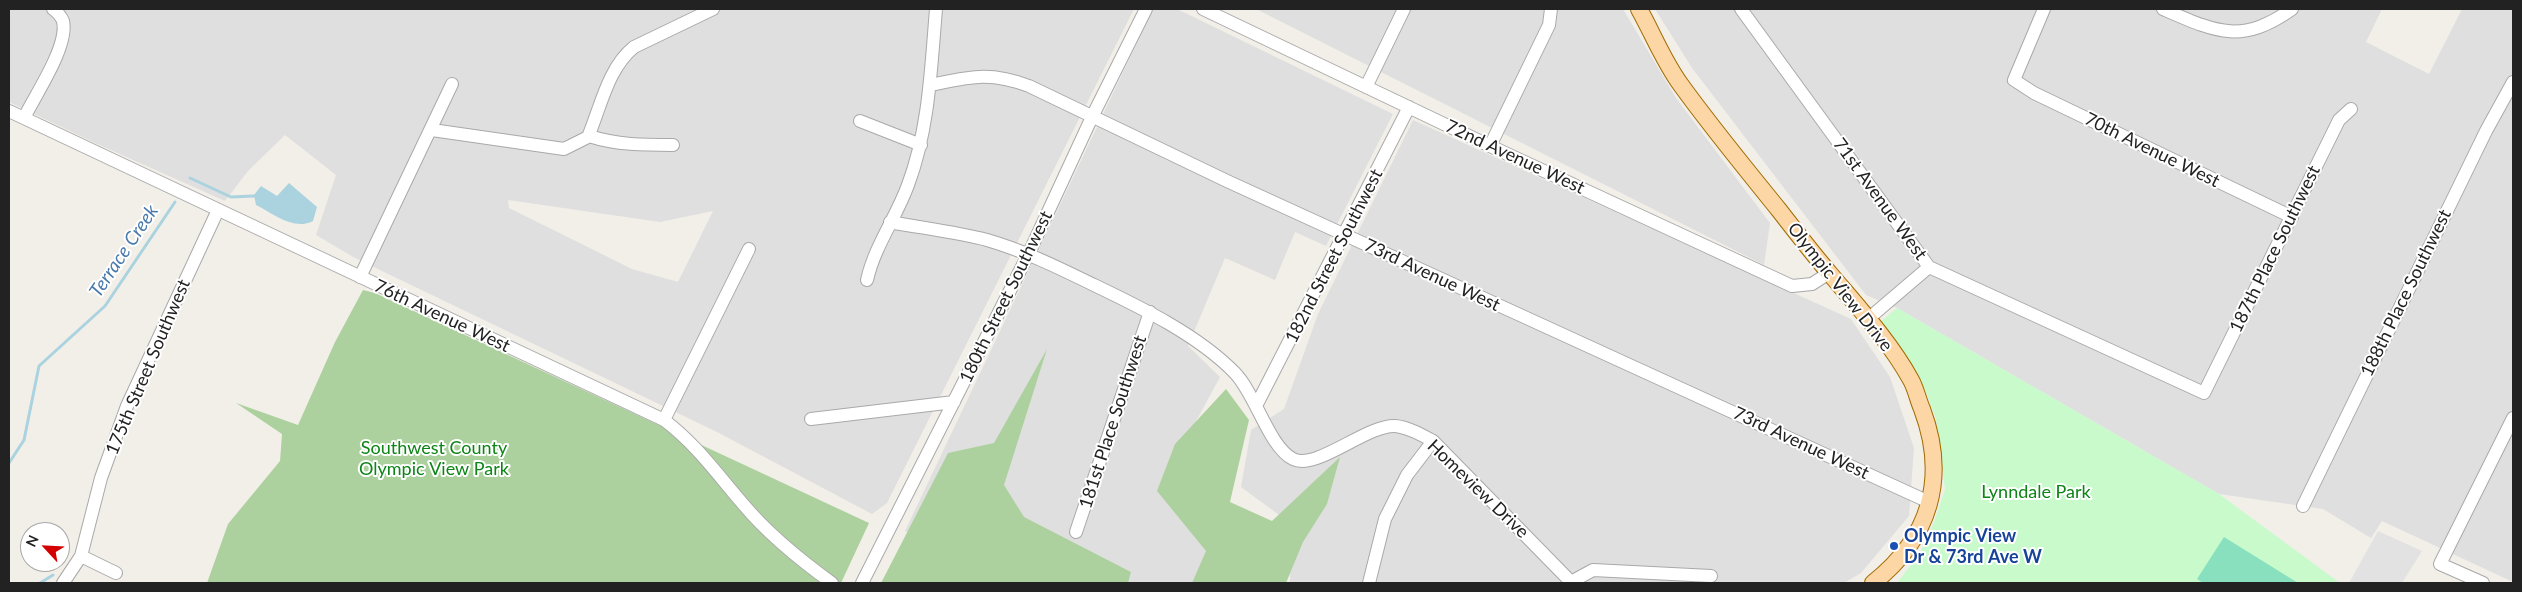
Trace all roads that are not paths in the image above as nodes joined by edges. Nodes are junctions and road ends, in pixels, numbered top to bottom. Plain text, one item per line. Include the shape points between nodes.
1 (53, 9) edge
2 (713, 9) edge
3 (936, 9) edge
4 (1146, 9) edge
5 (1203, 9) edge
6 (1404, 9) edge
7 (1551, 9) edge
8 (1639, 9) edge
9 (1741, 9) edge
10 (2044, 9) edge
11 (2163, 9) edge
12 (2292, 9) edge
13 (2513, 82) edge
14 (452, 84) dead end
15 (930, 84) junction
16 (1366, 87) junction
17 (1409, 107) junction
18 (2351, 109) dead end
19 (9, 111) edge
20 (1092, 117) junction
21 (24, 118) junction
22 (860, 121) dead end
23 (432, 130) junction
24 (589, 136) junction
25 (673, 145) dead end
26 (921, 145) junction
27 (1490, 146) junction
28 (218, 210) junction
29 (2292, 217) junction
30 (890, 222) junction
31 (1345, 235) junction
32 (749, 250) dead end
33 (1029, 253) junction
34 (1929, 267) junction
35 (1829, 273) junction
36 (360, 277) junction
37 (867, 280) dead end
38 (1150, 312) junction
39 (1868, 319) junction
40 (2204, 393) joint
41 (954, 402) junction
42 (1257, 404) junction
43 (2513, 418) edge
44 (811, 419) dead end
45 (664, 420) junction
46 (1433, 441) junction
47 (1929, 502) junction
48 (2303, 506) dead end
49 (1076, 532) dead end
50 (81, 556) junction
51 (116, 573) dead end
52 (1711, 576) dead end
53 (1571, 582) edge
54 (63, 583) edge
55 (832, 583) edge
56 (862, 583) edge
57 (1369, 583) edge
58 (1873, 583) edge
59 (2483, 583) edge

1 - 21 street via 63,22 63,35
2 - 24 street via 634,46 623,56 613,72
3 - 15 street
4 - 20 street, 180th Street Southwest
5 - 16 street, 72nd Avenue West
6 - 16 street
7 - 27 street via 1548,25
8 - 35 main road, Olympic View Drive via 1680,84
9 - 34 street, 71st Avenue West
10 - 29 street, 70th Avenue West via 2014,80 2034,93
11 - 12 street via 2217,31 2237,32 2260,28
13 - 48 street, 188th Place Southwest
14 - 23 street
15 - 20 street, 73rd Avenue West via 982,75 1007,78
15 - 26 street
16 - 17 street, 72nd Avenue West
17 - 27 street, 72nd Avenue West
17 - 31 street, 182nd Street Southwest
18 - 29 street, 187th Place Southwest via 2339,120
19 - 21 street, 76th Avenue West
20 - 31 street, 73rd Avenue West
20 - 33 street, 180th Street Southwest
21 - 28 street, 76th Avenue West
22 - 26 street
23 - 24 street via 564,149
23 - 36 street
24 - 25 street via 607,142
26 - 30 street via 908,187
27 - 35 street, 72nd Avenue West via 1792,286 1812,284
28 - 36 street, 76th Avenue West
28 - 50 street, 175th Street Southwest via 127,406 101,478
29 - 40 street, 187th Place Southwest
30 - 33 street, Homeview Drive via 985,240
30 - 37 street via 872,259
31 - 42 street, 182nd Street Southwest
31 - 47 street, 73rd Avenue West
32 - 45 street
33 - 38 street, Homeview Drive
33 - 41 street, 180th Street Southwest
34 - 39 street
34 - 40 street, 71st Avenue West
35 - 39 main road, Olympic View Drive
36 - 45 street, 76th Avenue West
38 - 42 street, Homeview Drive via 1206,349 1235,373
38 - 49 street, 181st Place Southwest
39 - 47 main road, Olympic View Drive via 1911,381 1928,424 1934,454
41 - 44 street
41 - 56 street, 180th Street Southwest
42 - 46 street, Homeview Drive via 1282,452 1295,460 1308,461 1365,434 1394,426
43 - 59 street via 2440,564
45 - 55 street, 76th Avenue West via 701,452 758,520
46 - 53 street, Homeview Drive
46 - 57 street via 1407,475 1385,519
47 - 58 main road, Olympic View Drive via 1914,541 1902,557
50 - 51 street
50 - 54 street, 175th Street Southwest
52 - 53 street via 1593,570

